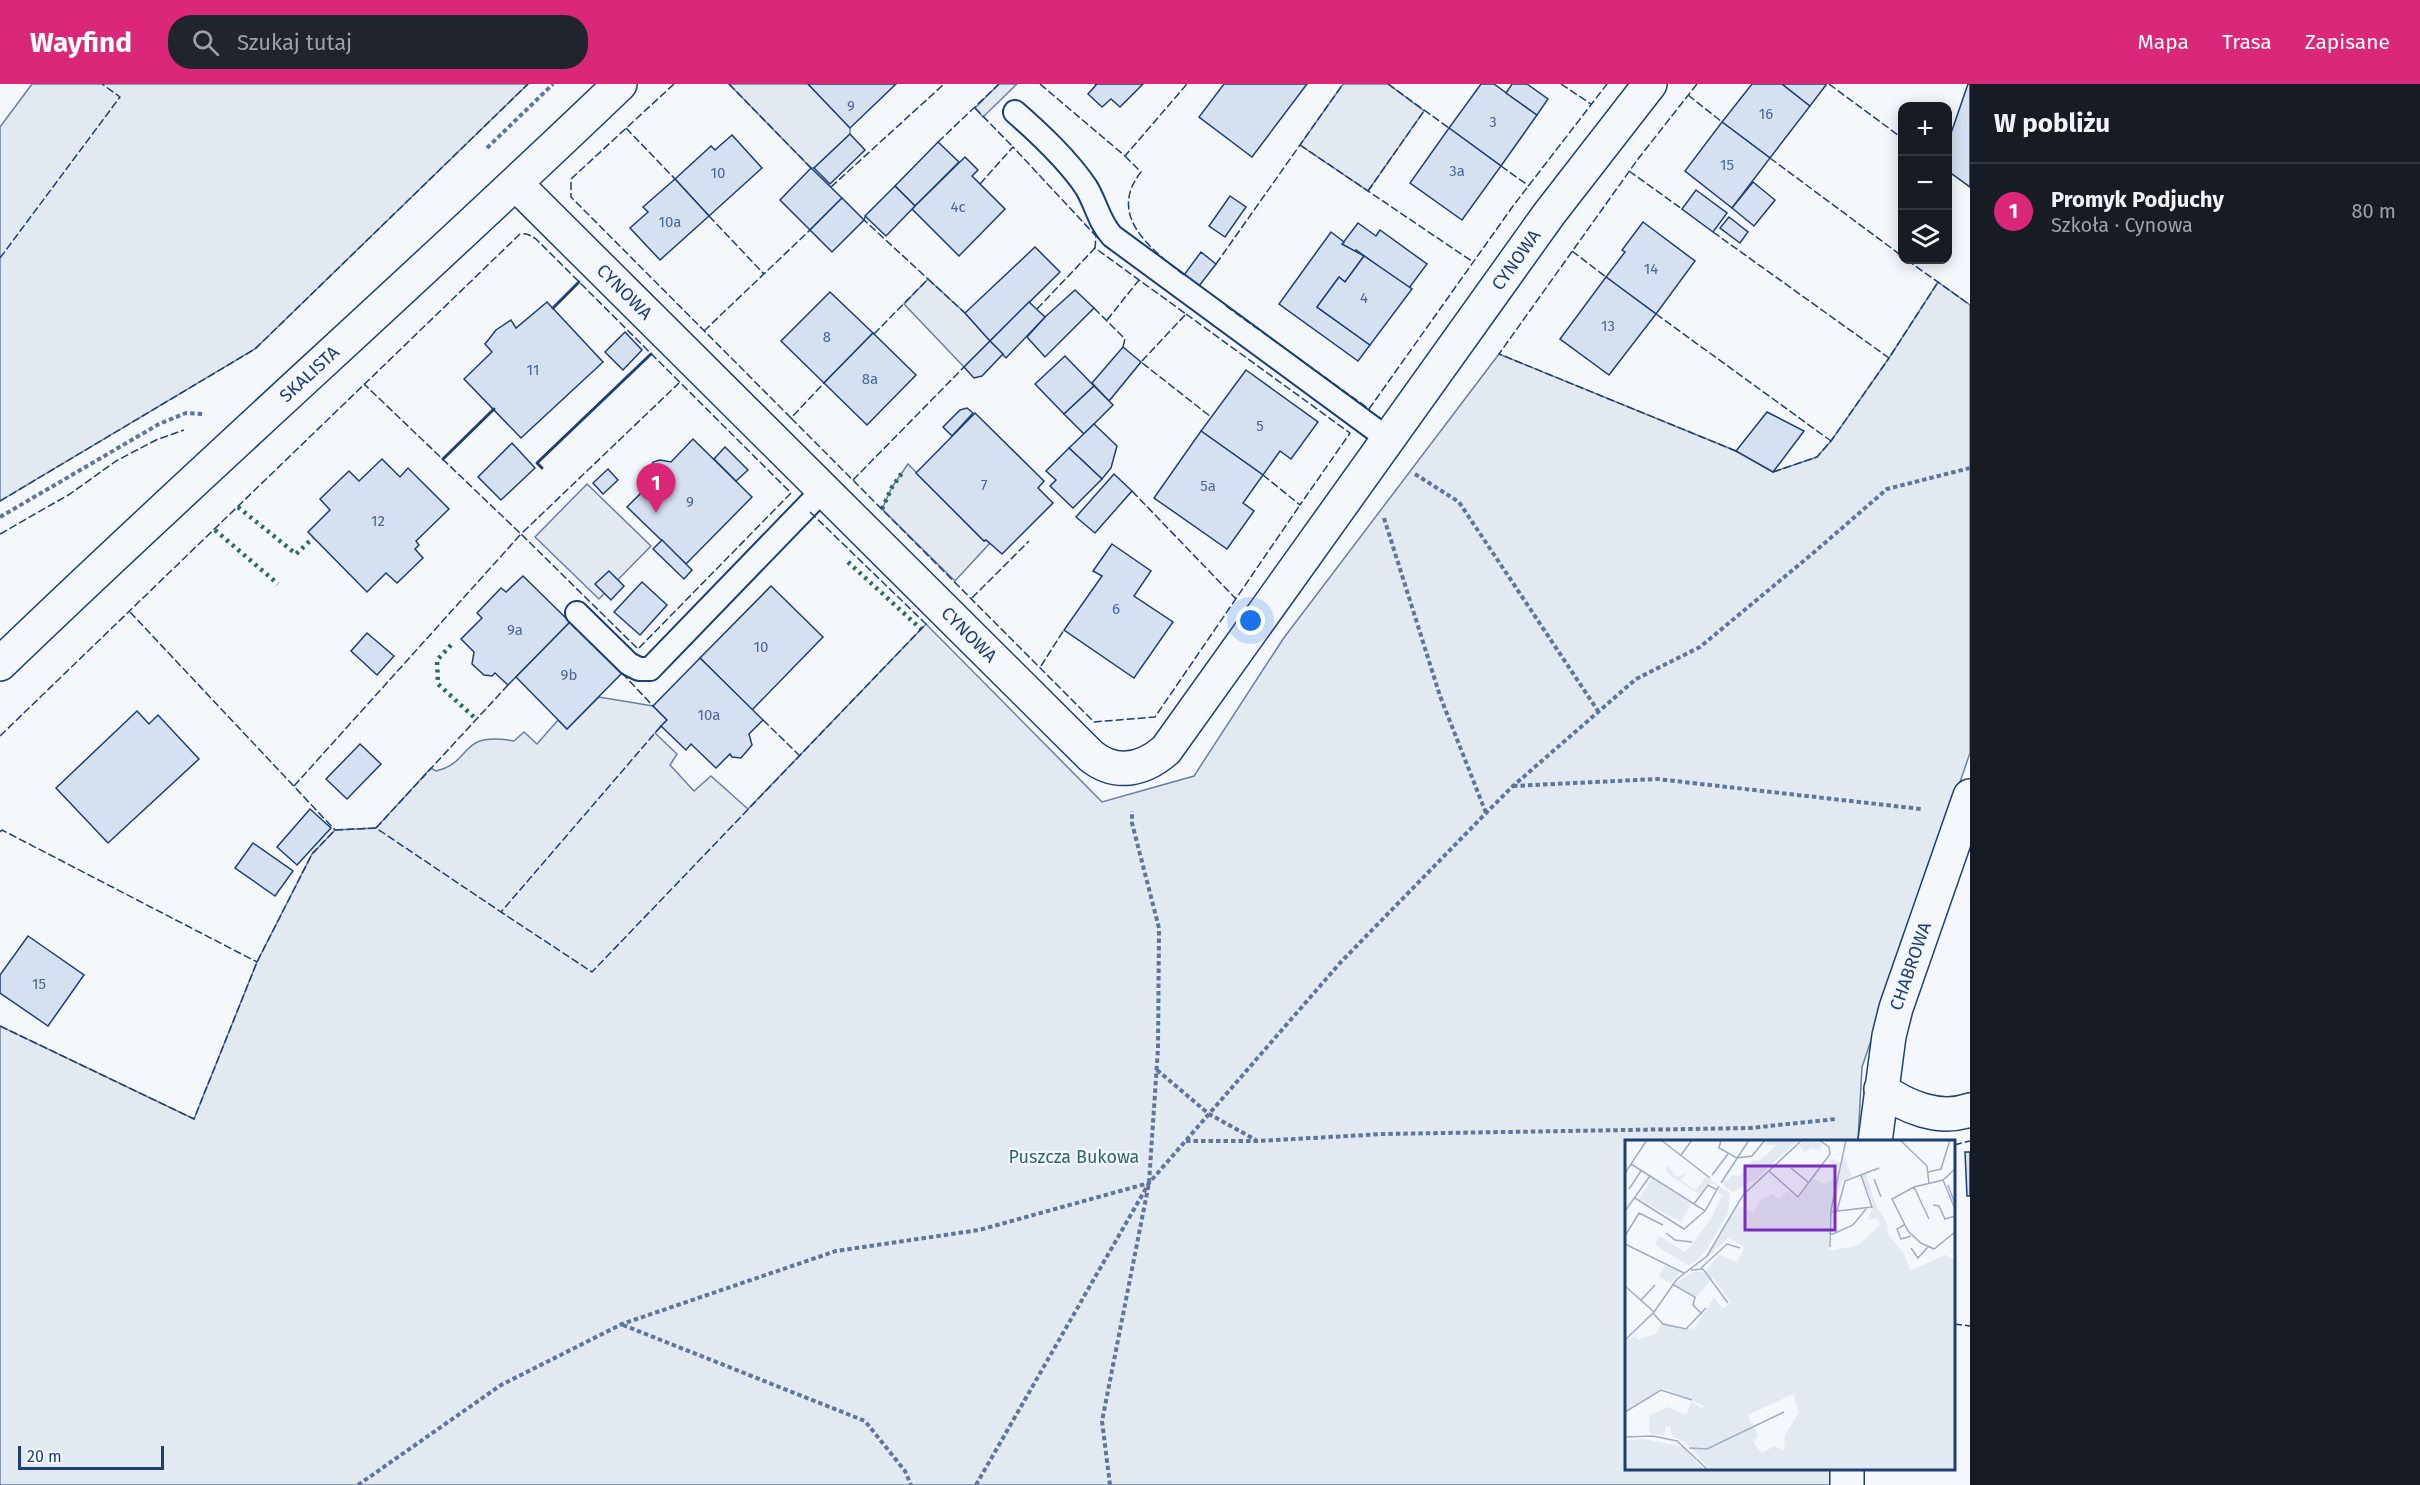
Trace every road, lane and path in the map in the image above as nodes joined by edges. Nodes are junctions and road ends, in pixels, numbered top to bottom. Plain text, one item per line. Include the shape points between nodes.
1 (620, 84) edge
2 (1650, 84) edge
3 (1015, 112) dead end
4 (516, 184) junction
5 (204, 414) dead end
6 (1378, 452) junction
7 (1970, 468) edge
8 (1412, 473) dead end
9 (823, 490) junction
10 (0, 517) edge
11 (578, 614) dead end
12 (0, 664) edge
13 (1598, 711) junction
14 (1131, 770) junction
15 (1512, 786) junction
16 (1967, 805) edge
17 (1486, 813) junction
18 (1157, 1069) junction
19 (1970, 1110) edge
20 (1209, 1114) junction
21 (1878, 1114) edge
22 (1258, 1141) junction
23 (1185, 1142) junction
24 (1149, 1183) junction
25 (622, 1324) junction
26 (358, 1485) edge
27 (911, 1485) edge
28 (976, 1485) edge
29 (1110, 1485) edge

1 - 4 street, SKALISTA
2 - 6 street, CYNOWA via 1549,214
3 - 6 lane via 1078,177 1112,236
4 - 9 street, CYNOWA
4 - 12 street, SKALISTA
5 - 10 path via 186,413 159,424
6 - 14 street, CYNOWA via 1166,750
6 - 17 path via 1401,577 1440,696
7 - 13 path via 1887,489 1700,647 1636,679
8 - 13 path via 1459,502
9 - 11 lane via 650,669 629,664
9 - 14 street, CYNOWA via 1091,756 1105,765
13 - 15 path
14 - 18 path via 1132,823 1159,928
15 - 16 path via 1657,779
15 - 17 path
16 - 21 street, CHABROWA via 1896,1008
17 - 20 path via 1340,963
18 - 20 path
18 - 24 path
19 - 21 street via 1944,1114 1898,1101
20 - 22 path
20 - 23 path
21 - 22 path via 1750,1128 1383,1134
22 - 23 path
23 - 24 path
24 - 25 path via 979,1230 836,1251
24 - 28 path
24 - 29 path via 1102,1421
25 - 26 path via 501,1385
25 - 27 path via 865,1421 906,1471

